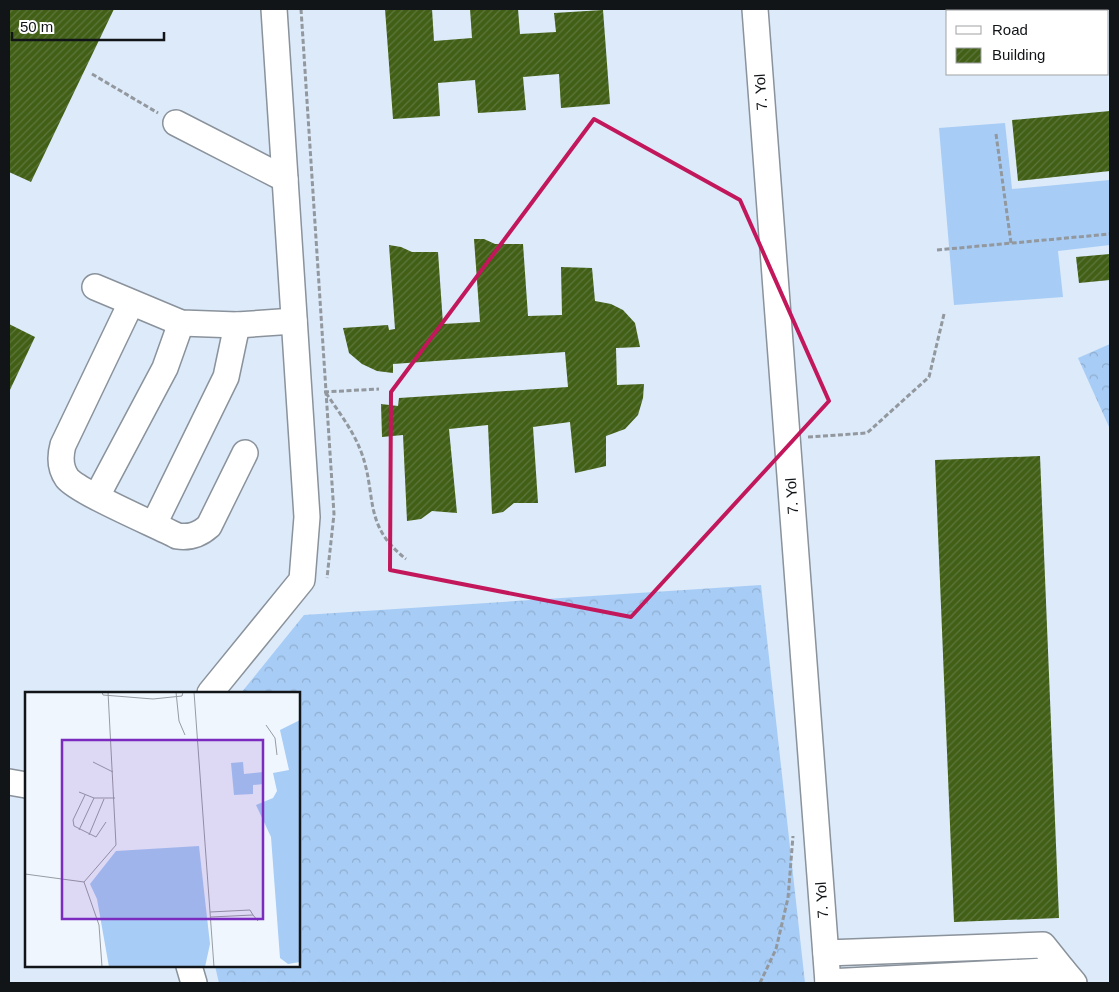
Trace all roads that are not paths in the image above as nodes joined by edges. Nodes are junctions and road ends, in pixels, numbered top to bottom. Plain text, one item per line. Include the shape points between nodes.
1 (274, 9) edge
2 (755, 9) edge
3 (176, 123) road end
4 (285, 179) junction
5 (95, 287) dead end
6 (131, 303) junction
7 (294, 321) junction
8 (181, 322) junction
9 (237, 324) junction
10 (246, 453) dead end
11 (97, 496) junction
12 (154, 524) junction
13 (211, 692) edge
14 (9, 782) edge
15 (25, 785) edge
16 (826, 953) junction
17 (189, 967) edge
18 (1068, 976) edge
19 (194, 983) edge
20 (828, 983) edge

1 - 4 street
2 - 16 street, 7. Yol
3 - 4 street
4 - 7 street
5 - 6 street
6 - 8 street
6 - 11 street via 61,452 60,460 68,478
7 - 9 street
7 - 13 street via 307,517 302,580
8 - 9 street
8 - 11 street via 165,368
9 - 12 street via 226,377
10 - 12 street via 210,526 204,531 183,537
11 - 12 street
14 - 15 street
16 - 18 street via 1043,945
16 - 20 street, 7. Yol
17 - 19 street
18 - 20 street

